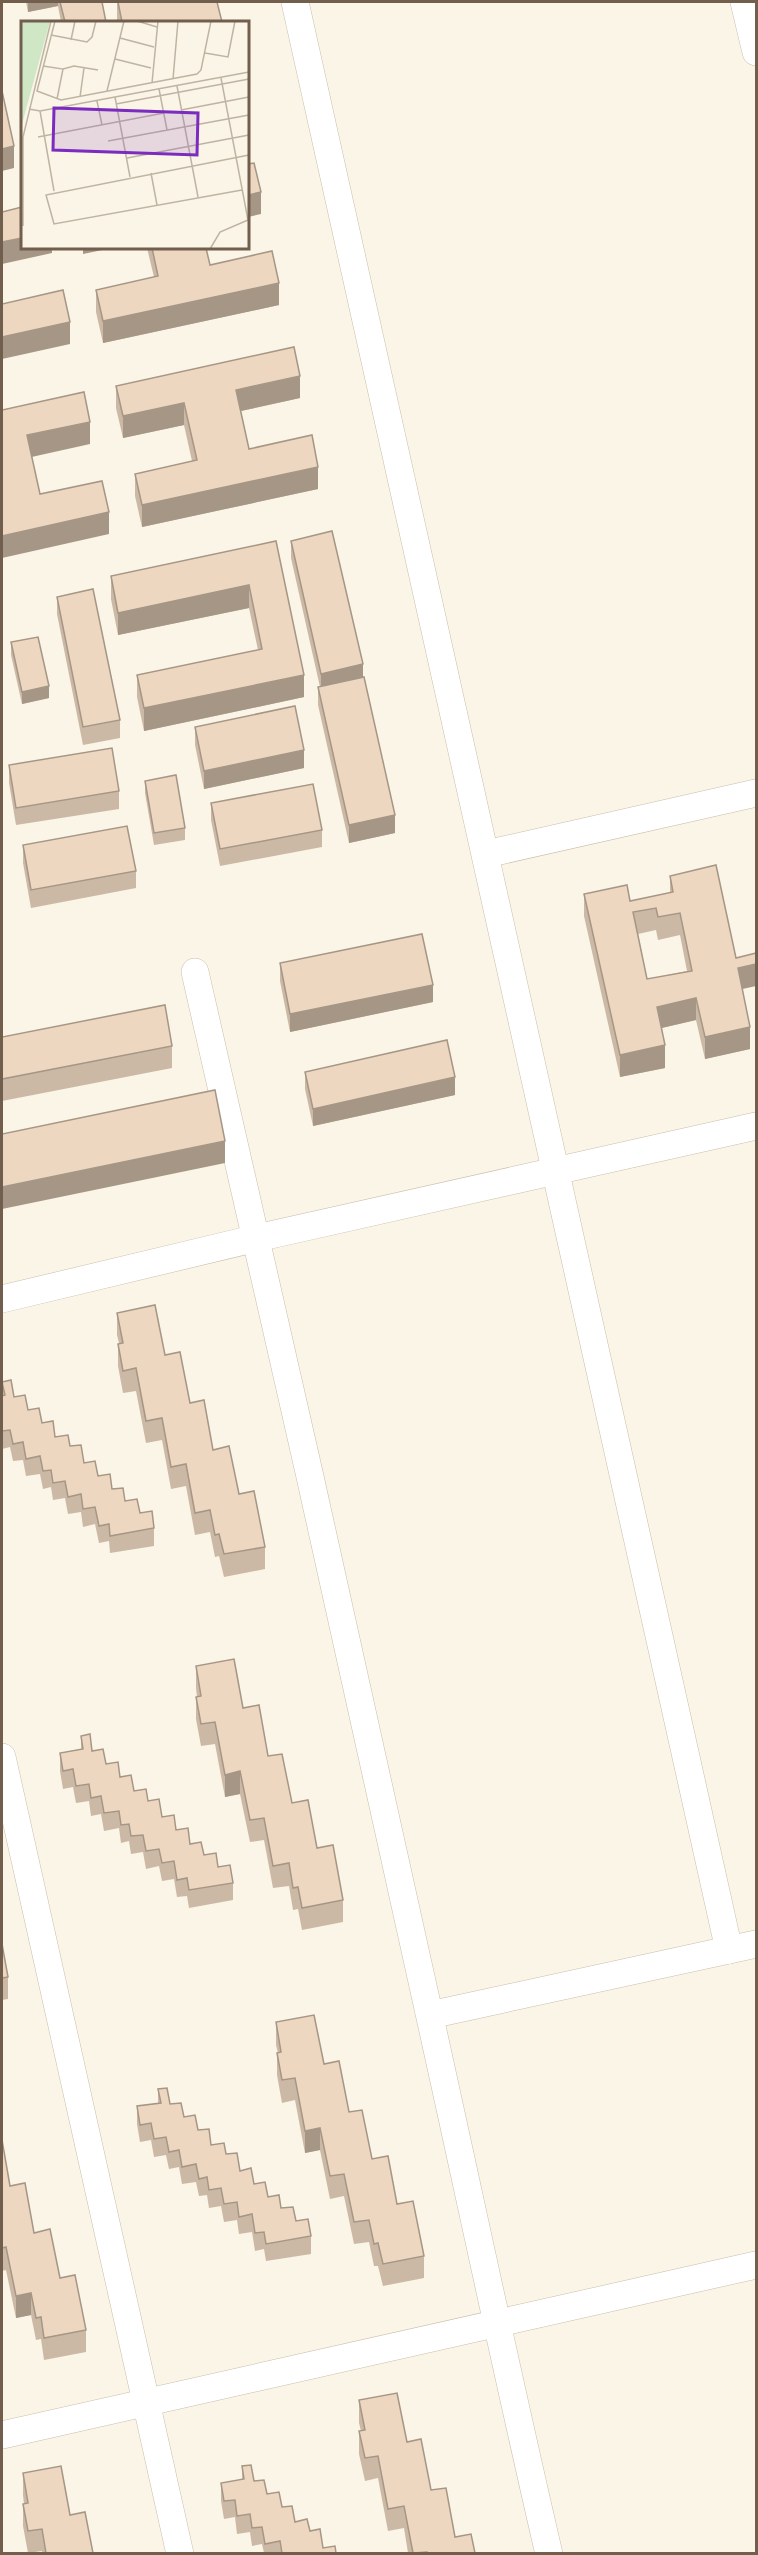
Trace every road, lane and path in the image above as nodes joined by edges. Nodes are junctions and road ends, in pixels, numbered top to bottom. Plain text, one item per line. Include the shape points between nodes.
1 (295, 2) edge
2 (744, 2) edge
3 (756, 52) edge
4 (756, 793) edge
5 (486, 854) junction
6 (195, 972) dead end
7 (756, 1126) edge
8 (556, 1170) junction
9 (257, 1238) junction
10 (2, 1299) edge
11 (2, 1757) edge
12 (756, 1944) edge
13 (729, 1950) junction
14 (430, 2015) junction
15 (756, 2265) edge
16 (496, 2324) junction
17 (146, 2403) junction
18 (2, 2436) edge
19 (180, 2553) edge
20 (549, 2553) edge

1 - 5 street
2 - 3 street
4 - 5 street
5 - 8 street
6 - 9 street
7 - 8 street
8 - 9 street
8 - 13 street
9 - 10 street
9 - 14 street
11 - 17 street
12 - 13 street
13 - 14 street
14 - 16 street
15 - 16 street
16 - 17 street
16 - 20 street
17 - 18 street
17 - 19 street

